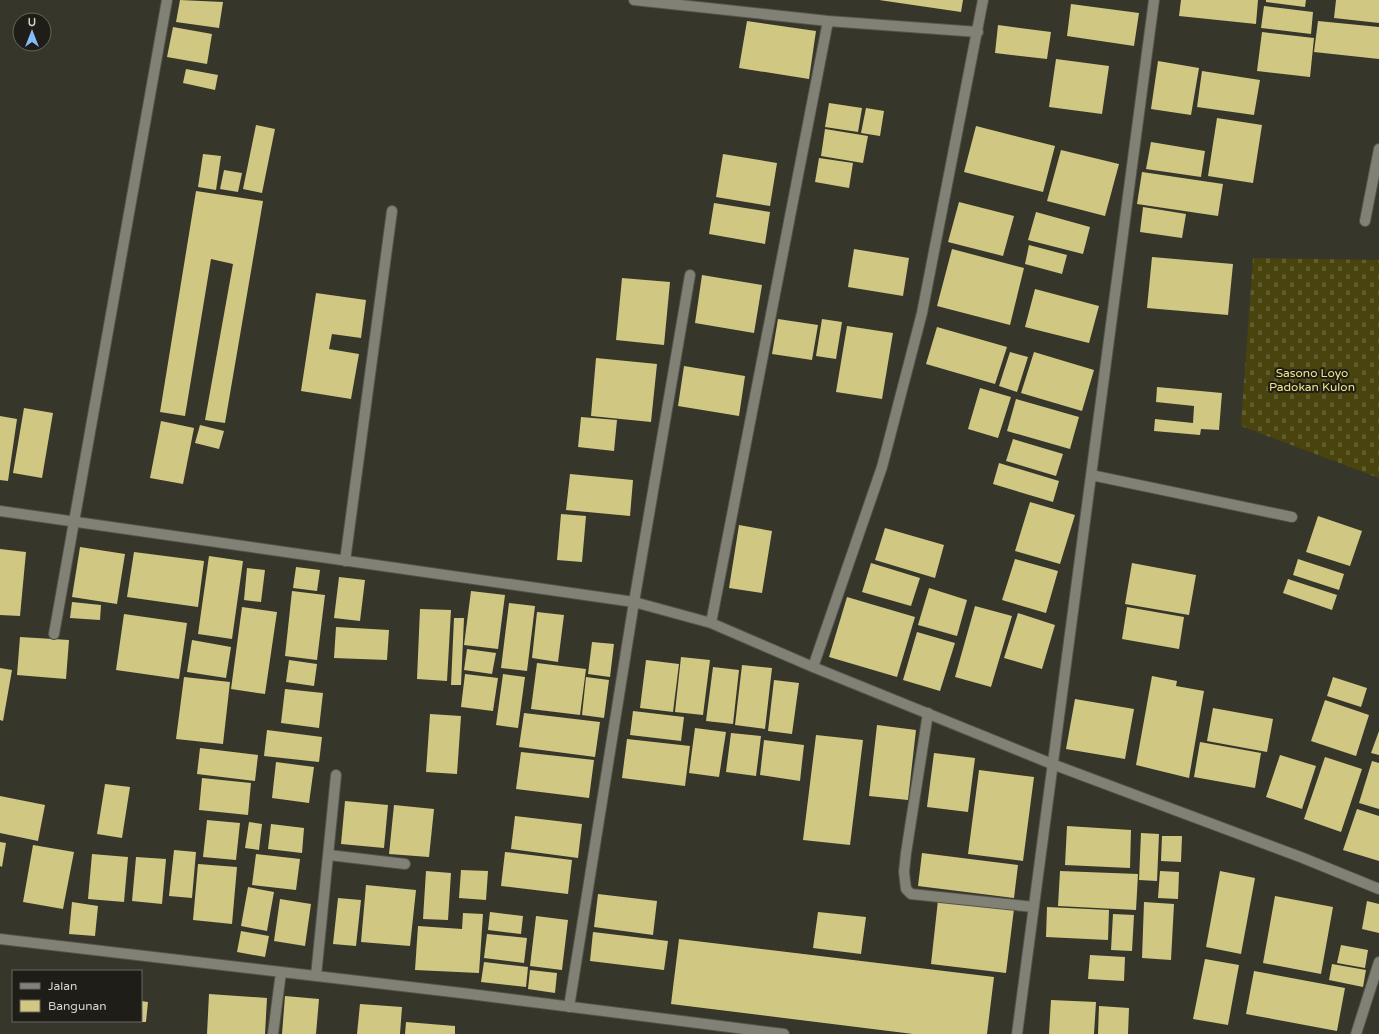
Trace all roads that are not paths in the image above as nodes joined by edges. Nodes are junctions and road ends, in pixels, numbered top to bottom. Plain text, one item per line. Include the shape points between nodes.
1 (168, 0) edge
2 (634, 0) edge
3 (983, 0) edge
4 (1154, 0) edge
5 (828, 21) junction
6 (978, 32) junction
7 (1379, 149) edge
8 (392, 211) dead end
9 (1365, 221) dead end
10 (690, 275) dead end
11 (1091, 475) junction
12 (0, 511) edge
13 (1292, 517) dead end
14 (75, 522) junction
15 (345, 561) junction
16 (634, 602) junction
17 (711, 623) junction
18 (54, 634) dead end
19 (813, 667) junction
20 (928, 713) junction
21 (1052, 764) junction
22 (336, 775) dead end
23 (329, 855) junction
24 (405, 864) dead end
25 (1379, 890) edge
26 (1034, 907) junction
27 (0, 939) edge
28 (1379, 962) edge
29 (281, 972) junction
30 (316, 976) junction
31 (569, 1006) junction
32 (274, 1034) edge
33 (784, 1034) edge
34 (1016, 1034) edge
35 (1356, 1034) edge

1 - 14 street
2 - 5 street
3 - 6 street
4 - 11 street
5 - 6 street
5 - 17 street
6 - 19 street via 922,313 882,467
7 - 9 street
8 - 15 street
10 - 16 street
11 - 13 street
11 - 21 street
12 - 14 street
14 - 15 street
14 - 18 street
15 - 16 street
16 - 17 street
16 - 31 street
17 - 19 street
19 - 20 street
20 - 21 street
20 - 26 street via 906,853 906,889 911,894
21 - 25 street via 1303,858
21 - 26 street
22 - 23 street
23 - 24 street
23 - 30 street
26 - 34 street
27 - 29 street
28 - 35 street
29 - 30 street
29 - 32 street
30 - 31 street
31 - 33 street

